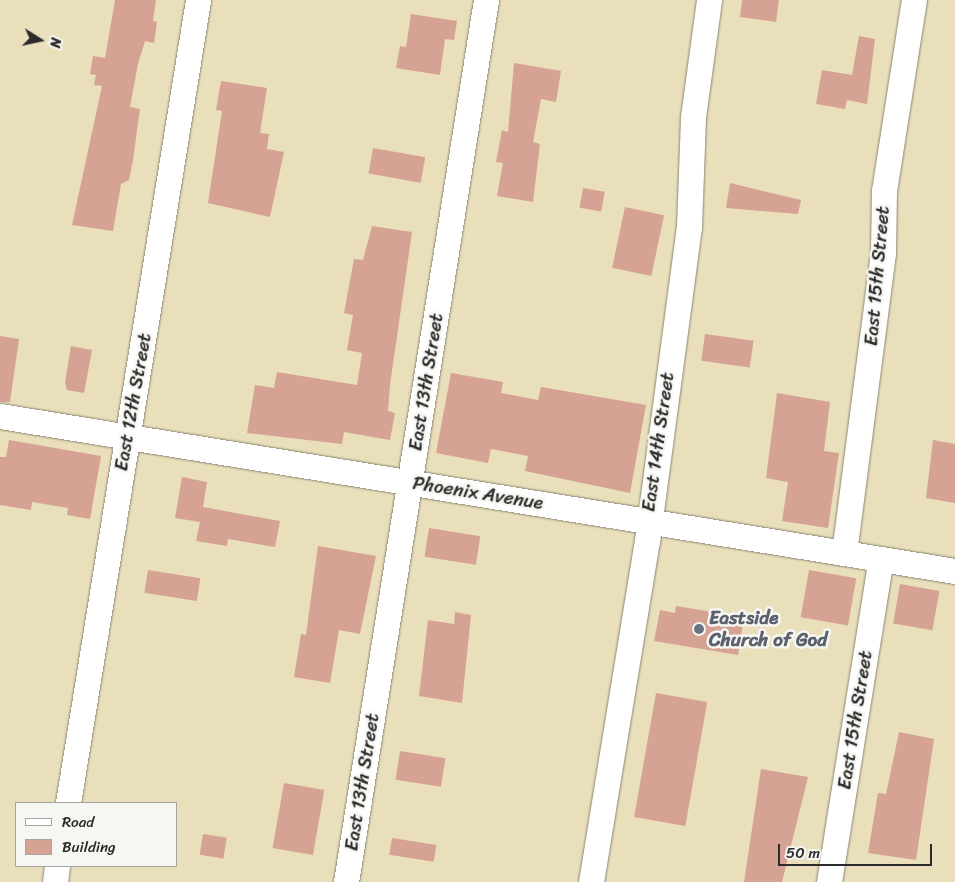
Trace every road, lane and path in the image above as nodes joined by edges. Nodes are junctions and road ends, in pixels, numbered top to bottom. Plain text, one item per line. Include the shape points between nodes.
1 (198, 0) edge
2 (486, 0) edge
3 (709, 0) edge
4 (914, 0) edge
5 (0, 416) edge
6 (127, 437) junction
7 (410, 482) junction
8 (646, 521) junction
9 (844, 553) junction
10 (881, 559) junction
11 (955, 571) edge
12 (68, 802) edge
13 (58, 867) edge
14 (55, 882) edge
15 (346, 882) edge
16 (591, 882) edge
17 (829, 882) edge

1 - 6 street, East 12th Street
2 - 7 street, East 13th Street
3 - 8 street, East 14th Street via 693,117 689,227
4 - 9 street, East 15th Street via 884,191 883,253
5 - 6 street, Phoenix Avenue
6 - 7 street, Phoenix Avenue
6 - 12 street, East 12th Street
7 - 8 street, Phoenix Avenue
7 - 15 street, East 13th Street
8 - 9 street, Phoenix Avenue
8 - 16 street, East 14th Street via 647,541
9 - 10 street, Phoenix Avenue
10 - 11 street, Phoenix Avenue
10 - 17 street, East 15th Street
13 - 14 street

